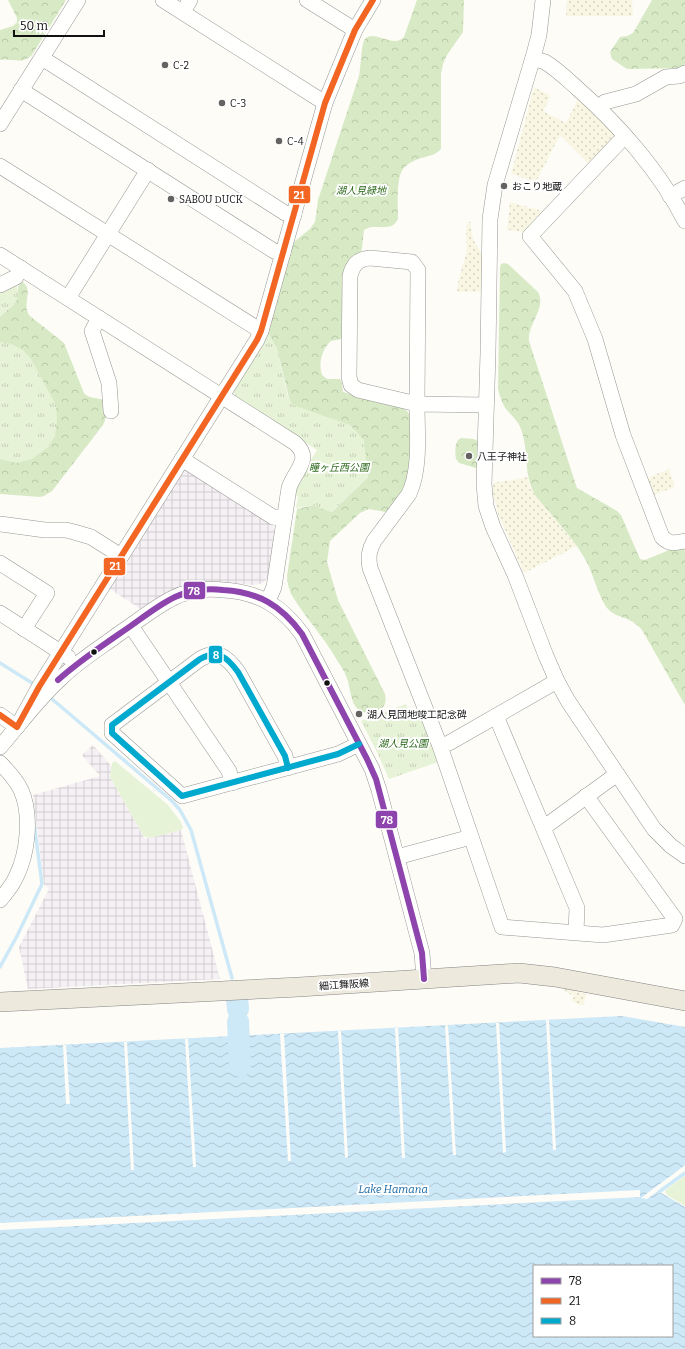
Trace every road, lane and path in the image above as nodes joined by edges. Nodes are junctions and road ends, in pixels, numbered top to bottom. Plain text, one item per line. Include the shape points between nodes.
1 (78, 0) edge
2 (163, 0) edge
3 (307, 0) edge
4 (373, 0) edge
5 (543, 0) edge
6 (187, 6) edge
7 (354, 30) junction
8 (42, 58) junction
9 (533, 59) junction
10 (685, 73) edge
11 (21, 90) junction
12 (325, 103) junction
13 (599, 108) junction
14 (0, 124) edge
15 (625, 136) junction
16 (0, 166) edge
17 (148, 170) junction
18 (685, 188) edge
19 (670, 196) junction
20 (294, 215) junction
21 (685, 221) edge
22 (108, 234) junction
23 (283, 253) junction
24 (0, 255) edge
25 (21, 268) junction
26 (0, 285) edge
27 (68, 298) junction
28 (99, 318) junction
29 (261, 332) junction
30 (222, 396) junction
31 (417, 404) junction
32 (486, 404) junction
33 (111, 411) dead end
34 (182, 459) junction
35 (284, 518) junction
36 (0, 524) edge
37 (685, 541) edge
38 (121, 556) junction
39 (0, 563) edge
40 (268, 601) junction
41 (0, 613) edge
42 (130, 626) junction
43 (24, 629) junction
44 (61, 652) junction
45 (78, 663) junction
46 (557, 681) junction
47 (169, 682) junction
48 (0, 716) edge
49 (496, 716) junction
50 (18, 726) junction
51 (359, 744) junction
52 (440, 746) junction
53 (0, 747) edge
54 (0, 763) edge
55 (288, 768) junction
56 (617, 774) junction
57 (232, 783) junction
58 (586, 796) junction
59 (543, 826) junction
60 (471, 837) junction
61 (685, 856) edge
62 (397, 857) junction
63 (0, 900) edge
64 (576, 932) junction
65 (424, 979) junction
66 (685, 1001) edge
67 (0, 1002) edge

1 - 8 street
2 - 6 street
3 - 7 street
4 - 7 street
5 - 9 street
6 - 12 street
7 - 12 street
8 - 11 street
8 - 20 street via 285,212
9 - 13 street via 544,62 566,78
9 - 32 street via 491,207
10 - 13 street via 666,77 636,94 605,102
11 - 14 street
11 - 17 street
12 - 20 street
13 - 15 street
15 - 19 street
15 - 37 street via 530,236 575,291 595,339 623,435 662,537 667,542
16 - 22 street
17 - 22 street
17 - 23 street via 274,251
18 - 19 street
19 - 21 street
20 - 23 street
22 - 27 street
22 - 29 street
23 - 29 street
24 - 25 street
25 - 26 street via 16,277
25 - 27 street
27 - 28 street
28 - 30 street
28 - 33 street via 92,331 109,383
29 - 30 street
30 - 34 street
30 - 35 street via 301,448 302,464 291,480
31 - 31 street via 418,270 412,262 363,259 356,262 350,276 351,385 358,390
31 - 32 street
31 - 52 street via 417,467 413,486 374,541 368,558
32 - 46 street via 486,506
34 - 35 street via 273,517
34 - 38 street
35 - 40 street via 274,587
36 - 38 street via 74,532 91,538
38 - 44 street
39 - 43 street via 47,592
40 - 42 street via 242,592 195,590 173,598
40 - 51 street via 288,617 302,634
41 - 43 street
42 - 45 street
42 - 47 street
43 - 44 street
44 - 45 street
44 - 50 street
45 - 50 street via 52,686
46 - 49 street
46 - 56 street
47 - 55 street via 206,656 213,654 226,658 238,672 285,756
47 - 57 street via 229,771
47 - 57 street via 112,725 112,733 182,796
48 - 50 street
49 - 52 street
49 - 59 street
50 - 53 street
51 - 55 street via 338,754
51 - 62 street via 376,779
52 - 60 street
54 - 63 street via 20,788 28,820 21,863 16,877
55 - 57 street
56 - 58 street
56 - 61 street via 654,829
58 - 59 street via 550,824
58 - 64 street via 675,919 672,925 603,935
59 - 64 street via 577,908
60 - 62 street
60 - 64 street via 502,927
62 - 65 street via 422,953
65 - 66 main road, 細江舞阪線 via 537,974
65 - 67 main road, 細江舞阪線

